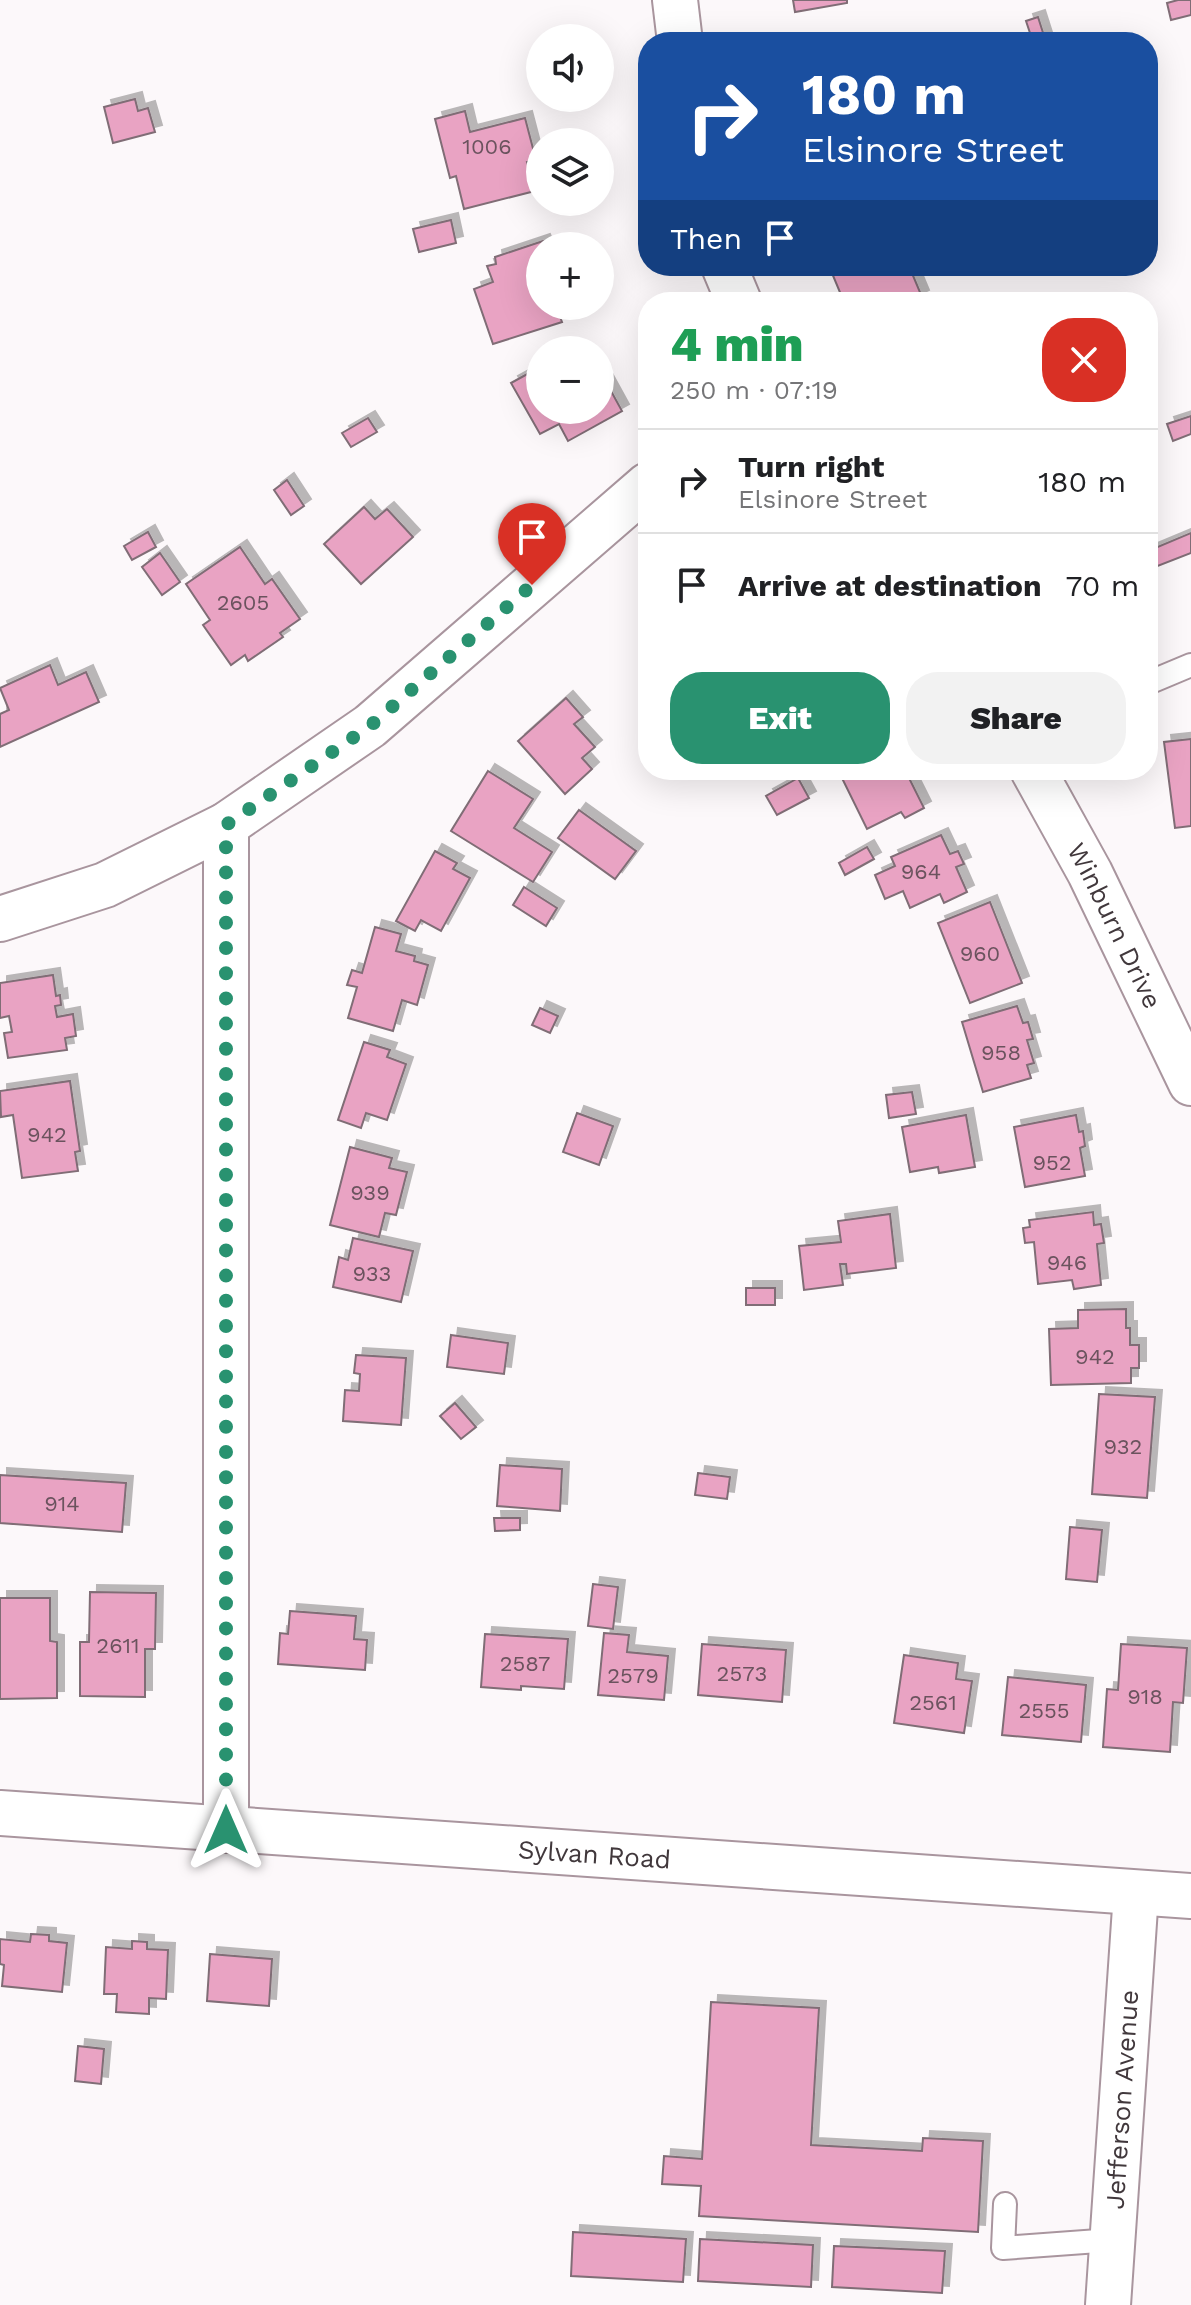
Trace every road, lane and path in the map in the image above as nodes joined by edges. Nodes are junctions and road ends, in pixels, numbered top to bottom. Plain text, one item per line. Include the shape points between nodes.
1 (675, 0) edge
2 (679, 32) edge
3 (638, 494) edge
4 (1191, 665) edge
5 (1158, 679) edge
6 (1039, 780) edge
7 (226, 825) junction
8 (0, 919) edge
9 (1191, 1083) edge
10 (0, 1813) edge
11 (226, 1830) junction
12 (1136, 1893) junction
13 (1191, 1896) edge
14 (1005, 2204) dead end
15 (1112, 2240) junction
16 (1108, 2305) edge

1 - 2 street
3 - 7 street via 370,726
4 - 5 lane
6 - 9 street, Winburn Drive via 1090,873
7 - 8 street via 105,885
7 - 11 street
10 - 11 street, Sylvan Road
11 - 12 street, Sylvan Road
12 - 13 street, Sylvan Road
12 - 15 street, Jefferson Avenue
14 - 15 lane via 1003,2248
15 - 16 street, Jefferson Avenue

